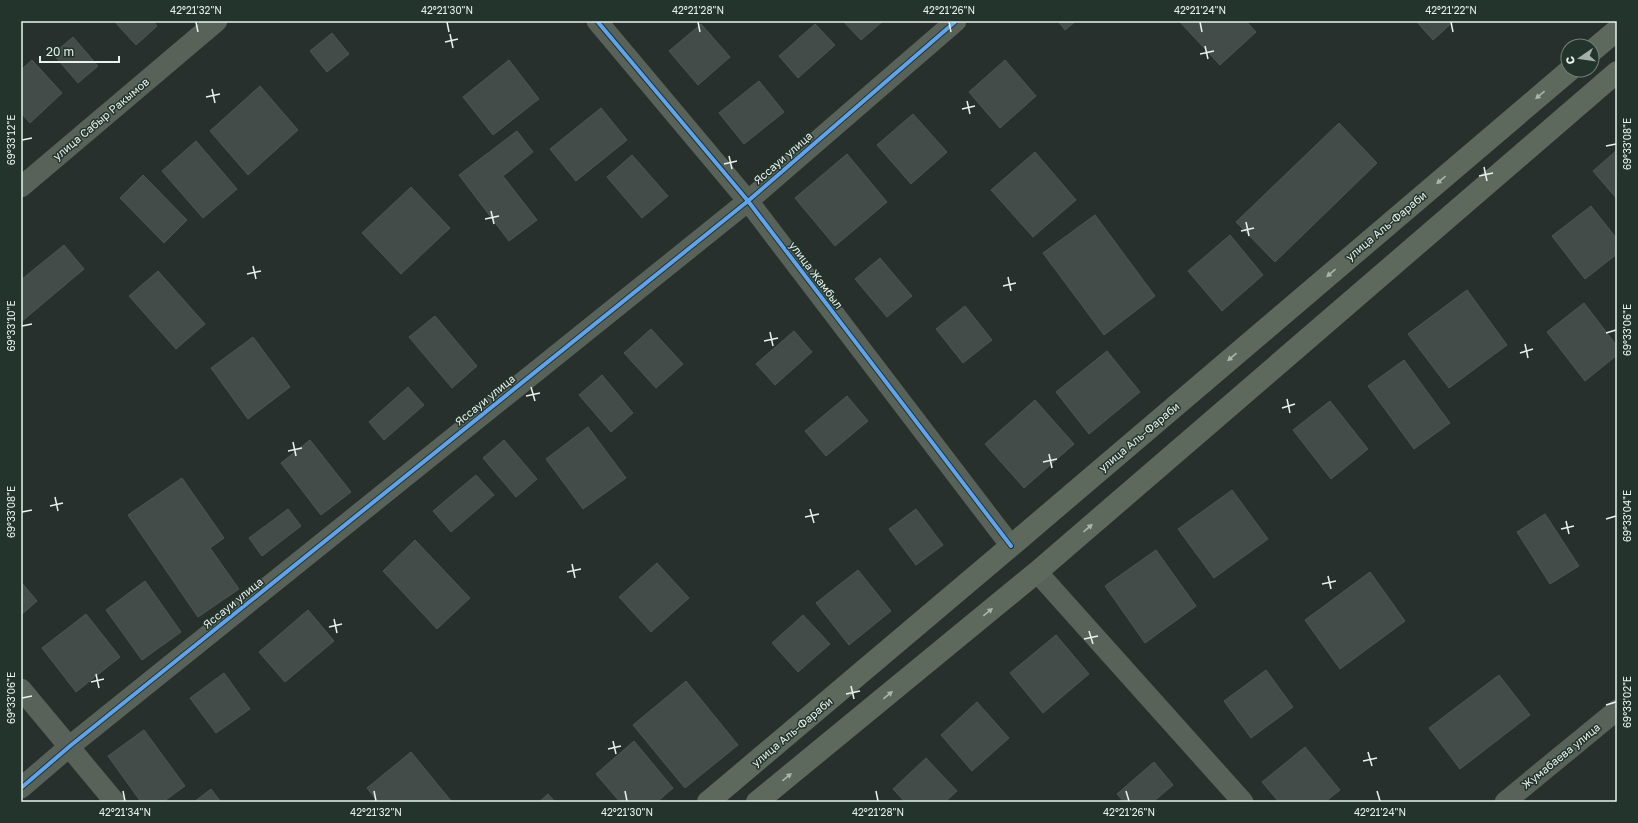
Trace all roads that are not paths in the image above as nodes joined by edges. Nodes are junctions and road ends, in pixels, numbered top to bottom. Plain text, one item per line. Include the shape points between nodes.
1 (217, 21) edge
2 (597, 21) edge
3 (956, 21) edge
4 (1617, 30) edge
5 (1600, 44) edge
6 (1617, 72) edge
7 (1561, 78) edge
8 (21, 187) edge
9 (748, 201) junction
10 (1011, 546) junction
11 (1038, 572) junction
12 (21, 689) edge
13 (1617, 710) edge
14 (70, 746) junction
15 (21, 788) edge
16 (115, 802) edge
17 (708, 802) edge
18 (757, 802) edge
19 (1243, 802) edge
20 (1505, 802) edge

1 - 8 street, улица Сабыр Ракымов
2 - 9 street, улица Жамбыл
3 - 9 street, Яссауи улица
4 - 5 main road
11 -> 6 main road
7 -> 10 main road, улица Аль-Фараби
9 - 10 street, улица Жамбыл
9 - 14 street, Яссауи улица
10 - 17 main road, улица Аль-Фараби
18 -> 11 main road
11 - 19 street
12 - 14 street
13 - 20 street, Жумабаева улица
14 - 15 street, Яссауи улица
14 - 16 street

